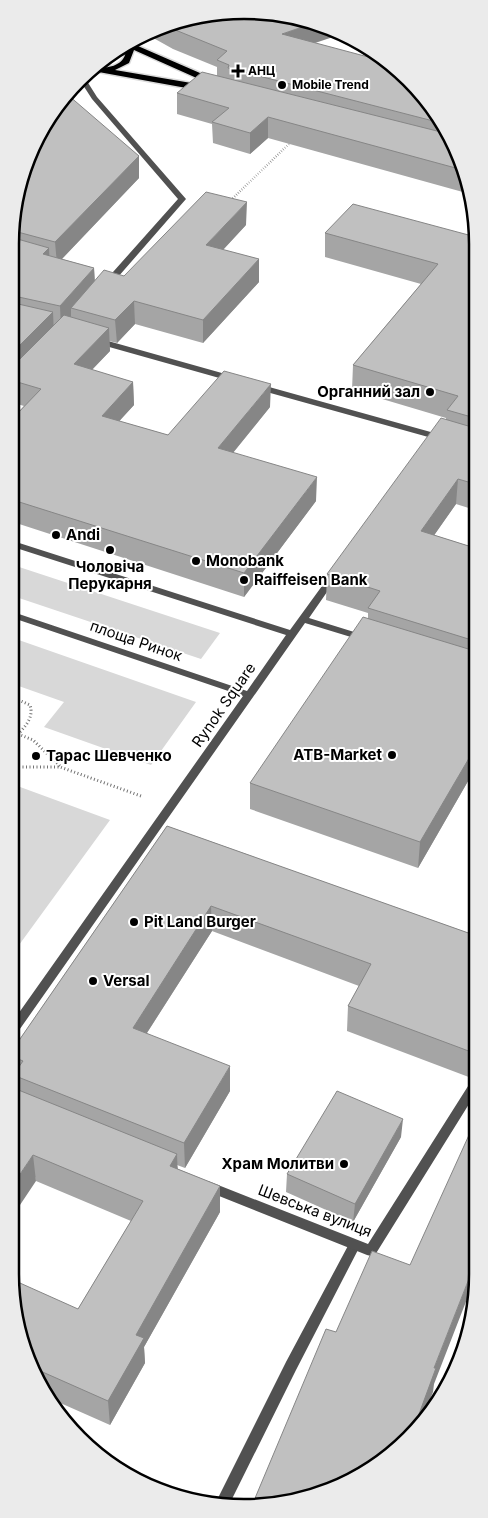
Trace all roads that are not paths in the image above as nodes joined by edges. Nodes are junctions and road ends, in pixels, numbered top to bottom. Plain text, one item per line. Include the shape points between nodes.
1 (134, 47) edge
2 (130, 50) edge
3 (102, 70) edge
4 (108, 70) junction
5 (86, 84) edge
6 (224, 87) edge
7 (214, 91) edge
8 (98, 281) edge
9 (107, 283) junction
10 (101, 291) edge
11 (89, 340) edge
12 (243, 382) edge
13 (252, 385) edge
14 (451, 441) edge
15 (19, 546) edge
16 (337, 572) edge
17 (19, 617) edge
18 (303, 619) junction
19 (292, 634) junction
20 (375, 642) edge
21 (250, 695) junction
22 (19, 1022) edge
23 (469, 1094) edge
24 (201, 1183) edge
25 (354, 1246) junction
26 (225, 1498) edge

1 - 6 main road
2 - 4 main road via 128,61
3 - 4 main road
4 - 7 main road
5 - 9 street via 182,198
8 - 9 street
9 - 10 street
11 - 12 street
13 - 14 street via 432,440
15 - 19 street
16 - 18 street, Rynok Square
17 - 21 street, площа Ринок
18 - 19 street, Rynok Square
18 - 20 street
19 - 21 street, Rynok Square
21 - 22 street, Rynok Square via 161,828
23 - 25 street, Шевська вулиця via 371,1251
24 - 25 street, Шевська вулиця
25 - 26 street

